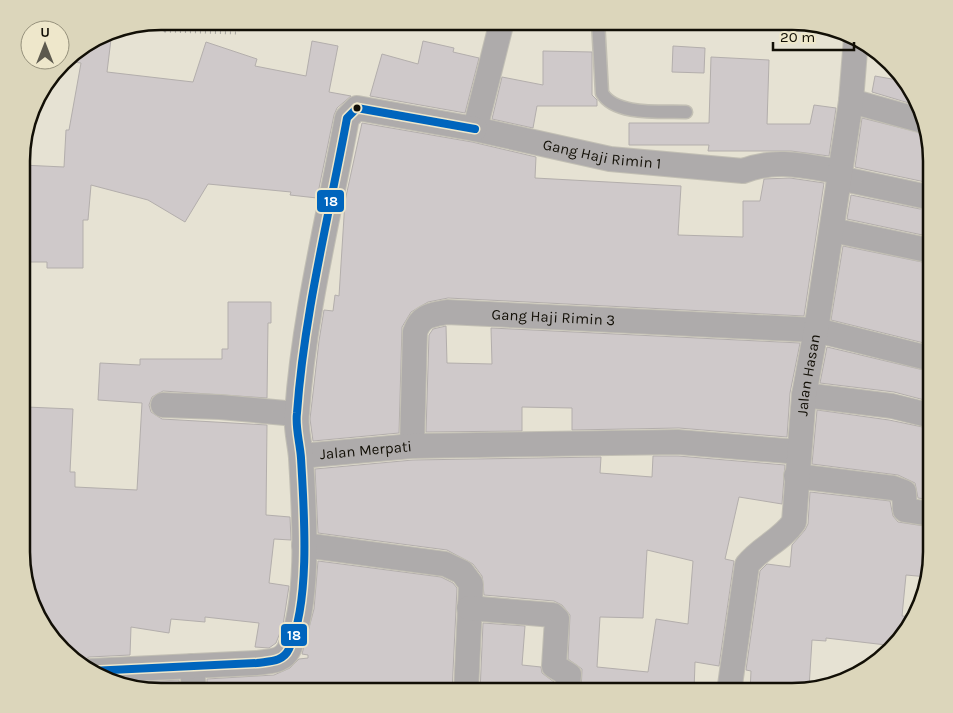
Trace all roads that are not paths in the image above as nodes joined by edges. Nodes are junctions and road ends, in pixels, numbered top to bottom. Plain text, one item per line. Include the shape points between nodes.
1 (500, 30) edge
2 (598, 30) edge
3 (855, 46) edge
4 (851, 100) junction
5 (686, 112) dead end
6 (916, 119) edge
7 (476, 129) junction
8 (840, 175) junction
9 (923, 196) dead end
10 (832, 230) junction
11 (923, 249) edge
12 (816, 330) junction
13 (923, 357) edge
14 (804, 395) junction
15 (163, 404) dead end
16 (296, 414) junction
17 (923, 414) edge
18 (412, 446) junction
19 (798, 452) junction
20 (301, 456) junction
21 (796, 476) junction
22 (923, 513) edge
23 (304, 545) junction
24 (469, 608) junction
25 (192, 666) junction
26 (105, 671) edge
27 (193, 683) edge
28 (466, 683) edge
29 (568, 683) edge
30 (730, 683) edge

1 - 7 street
2 - 5 lane via 602,93 606,101 622,109
3 - 4 street, Jalan Hasan
4 - 6 street
4 - 8 street, Jalan Hasan
7 - 8 street, Gang Haji Rimin 1 via 610,159 742,171 761,164 787,163
7 - 16 street, Gang Haji Rimin 1 via 357,108 347,118 310,307
8 - 9 street, Gang Haji Rimin 1
8 - 10 street, Jalan Hasan
10 - 11 street
10 - 12 street, Jalan Hasan
12 - 13 street, Gang Haji Rimin 3
12 - 14 street, Jalan Hasan
12 - 18 street, Gang Haji Rimin 3 via 447,312 426,316 419,321 414,332
14 - 17 street via 892,406
14 - 19 street, Jalan Hasan
15 - 16 street
16 - 20 street
18 - 19 street, Jalan Merpati via 678,442
18 - 20 street, Jalan Merpati
19 - 21 street, Jalan Hasan
20 - 23 street, Jalan Merpati
21 - 22 street via 893,488 904,492 905,510
21 - 30 street, Jalan Hasan via 794,522 788,531 755,554 747,565
23 - 24 street via 446,564 467,577 470,584
23 - 25 street, Jalan Merpati via 302,597 292,640 284,657 257,663
24 - 28 street
24 - 29 street via 554,615 558,619 554,666 569,675
25 - 26 street, Jalan Merpati
25 - 27 street

